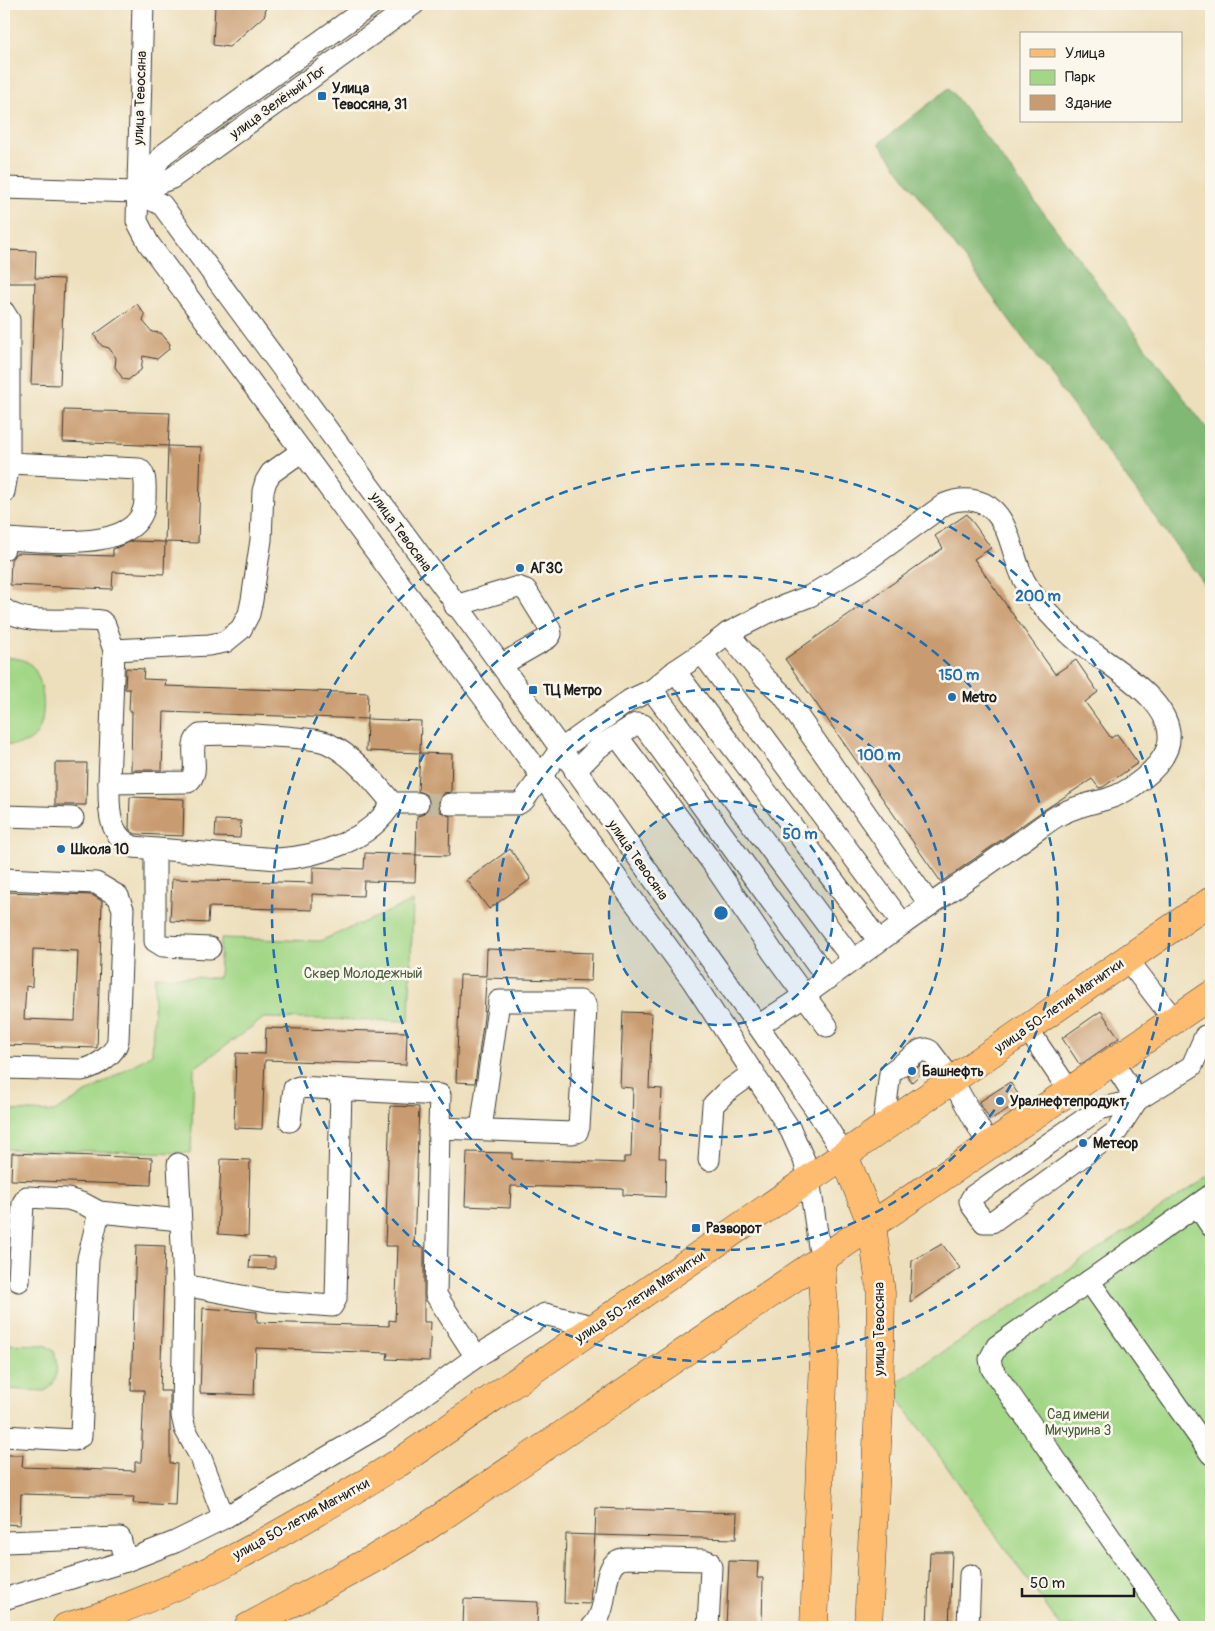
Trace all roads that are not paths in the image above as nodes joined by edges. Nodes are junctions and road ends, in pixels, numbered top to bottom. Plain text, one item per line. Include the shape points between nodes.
1 (143, 4) edge
2 (372, 4) edge
3 (414, 4) edge
4 (4, 188) edge
5 (136, 192) junction
6 (4, 312) edge
7 (302, 451) junction
8 (9, 463) junction
9 (4, 492) edge
10 (4, 533) edge
11 (4, 539) edge
12 (4, 549) edge
13 (456, 606) junction
14 (4, 609) edge
15 (728, 633) junction
16 (114, 650) junction
17 (702, 653) junction
18 (501, 665) junction
19 (675, 671) junction
20 (652, 690) junction
21 (617, 736) junction
22 (560, 750) junction
23 (575, 771) junction
24 (542, 776) junction
25 (109, 783) junction
26 (392, 802) junction
27 (418, 803) tunnel mouth
28 (450, 804) tunnel mouth
29 (4, 816) edge
30 (73, 818) dead end
31 (155, 851) junction
32 (4, 879) edge
33 (1211, 900) edge
34 (930, 904) junction
35 (903, 924) junction
36 (879, 941) junction
37 (210, 948) dead end
38 (1127, 959) junction
39 (853, 960) junction
40 (828, 979) junction
41 (805, 995) junction
42 (1211, 995) edge
43 (1181, 1016) junction
44 (758, 1026) junction
45 (827, 1026) dead end
46 (1027, 1028) junction
47 (1208, 1034) edge
48 (1112, 1062) junction
49 (4, 1068) edge
50 (754, 1072) junction
51 (952, 1080) junction
52 (341, 1089) junction
53 (1070, 1092) junction
54 (1137, 1100) junction
55 (290, 1121) dead end
56 (438, 1128) junction
57 (883, 1128) junction
58 (480, 1130) junction
59 (989, 1146) junction
60 (844, 1155) junction
61 (709, 1160) dead end
62 (178, 1164) dead end
63 (810, 1179) junction
64 (1204, 1200) edge
65 (99, 1212) junction
66 (180, 1220) junction
67 (872, 1225) junction
68 (1211, 1226) edge
69 (822, 1260) junction
70 (19, 1280) dead end
71 (1089, 1281) junction
72 (184, 1285) junction
73 (595, 1327) junction
74 (476, 1357) junction
75 (4, 1436) edge
76 (1211, 1454) edge
77 (224, 1518) junction
78 (4, 1542) edge
79 (126, 1561) junction
80 (970, 1575) dead end
81 (4, 1599) edge
82 (66, 1627) edge
83 (248, 1627) edge
84 (592, 1627) edge
85 (708, 1627) edge
86 (814, 1627) edge
87 (868, 1627) edge
88 (968, 1627) edge
89 (1174, 1627) edge

1 - 5 street, улица Тевосяна
2 - 5 street, улица Зелёный Лог via 164,154
3 - 5 street, улица Зелёный Лог via 172,178
4 - 5 street, улица Зелёный Лог
5 - 7 street, улица Тевосяна via 136,221 149,244
5 - 13 street, улица Тевосяна via 162,205
6 - 8 street via 9,320
7 - 16 street via 271,473 266,481 252,600 241,629 225,642 209,645
7 - 24 street, улица Тевосяна
8 - 9 street
8 - 11 street via 139,469 144,476 145,504 144,514 137,522 119,535 102,540
10 - 11 street
11 - 12 street
13 - 18 street, улица Тевосяна
13 - 18 street via 518,587 526,590 551,634
14 - 16 street via 25,618 101,622
15 - 17 street
15 - 34 street via 783,695
15 - 34 street via 810,596 862,564 945,504 955,499 966,499 981,502 994,511 1004,526 1025,581 1060,625 1140,686 1159,711 1168,726 1169,740 1162,759 1150,771 1122,793 1060,814
16 - 25 street
17 - 19 street
17 - 35 street
18 - 22 street, улица Тевосяна
19 - 20 street
19 - 36 street
20 - 22 street via 630,700
20 - 39 street
21 - 23 street via 586,758
21 - 40 street via 639,724 646,728
21 - 41 street via 712,861
22 - 23 street, улица Тевосяна
22 - 24 street
23 - 44 street, улица Тевосяна
24 - 28 street via 518,804
24 - 50 street, улица Тевосяна via 692,980
25 - 26 street via 188,782 194,774 194,742 200,735 315,739 337,749 357,765
25 - 31 street via 109,813 115,832 133,847
26 - 27 street
26 - 31 street via 384,816 355,837 295,858
29 - 30 street
31 - 37 street via 155,941 163,946
32 - 49 street via 96,883 118,896 123,909 116,1048 90,1068 81,1070
33 - 38 main road, улица 50-летия Магнитки
34 - 35 street
35 - 36 street
36 - 39 street
38 - 43 street
38 - 46 main road, улица 50-летия Магнитки
39 - 40 street
40 - 41 street
41 - 44 street
41 - 45 street
42 - 43 main road
43 - 47 street
43 - 48 main road
44 - 60 street, улица Тевосяна
46 - 51 main road, улица 50-летия Магнитки
46 - 53 street
47 - 54 street via 1192,1066
48 - 53 main road
48 - 54 street
50 - 61 street via 712,1105
50 - 63 street, улица Тевосяна via 791,1130
51 - 57 main road, улица 50-летия Магнитки
51 - 57 street via 930,1052 921,1050 890,1074
51 - 59 street
52 - 55 street via 294,1089
52 - 56 street via 440,1095
52 - 72 street via 334,1304 267,1301
53 - 59 main road
54 - 54 street via 1117,1131 992,1222 984,1222 972,1206 973,1196 1099,1109
56 - 58 street
56 - 74 street via 436,1295
57 - 60 main road, улица 50-летия Магнитки
58 - 58 street via 577,1132 585,1004 499,1001
59 - 67 main road
60 - 63 main road, улица 50-летия Магнитки
60 - 67 main road, улица Тевосяна
62 - 66 street
63 - 69 street, улица Тевосяна
63 - 73 main road, улица 50-летия Магнитки
64 - 68 street
64 - 71 street
65 - 66 street
65 - 70 street via 68,1199 25,1199
65 - 75 street via 88,1259 81,1436 74,1440
66 - 72 street
67 - 69 main road
67 - 87 main road, улица Тевосяна via 882,1293
69 - 83 main road via 425,1528
69 - 86 main road, улица Тевосяна via 825,1330
71 - 76 street
71 - 89 street via 997,1346 990,1359 992,1369
72 - 77 street via 184,1429 201,1458
73 - 74 street via 545,1314
73 - 82 main road, улица 50-летия Магнитки via 400,1462 316,1514 160,1594 100,1618
74 - 77 street via 380,1426
77 - 79 street
78 - 79 street via 120,1538
79 - 81 street
80 - 88 street
84 - 85 street via 603,1612 610,1567 613,1562 625,1558 709,1562

